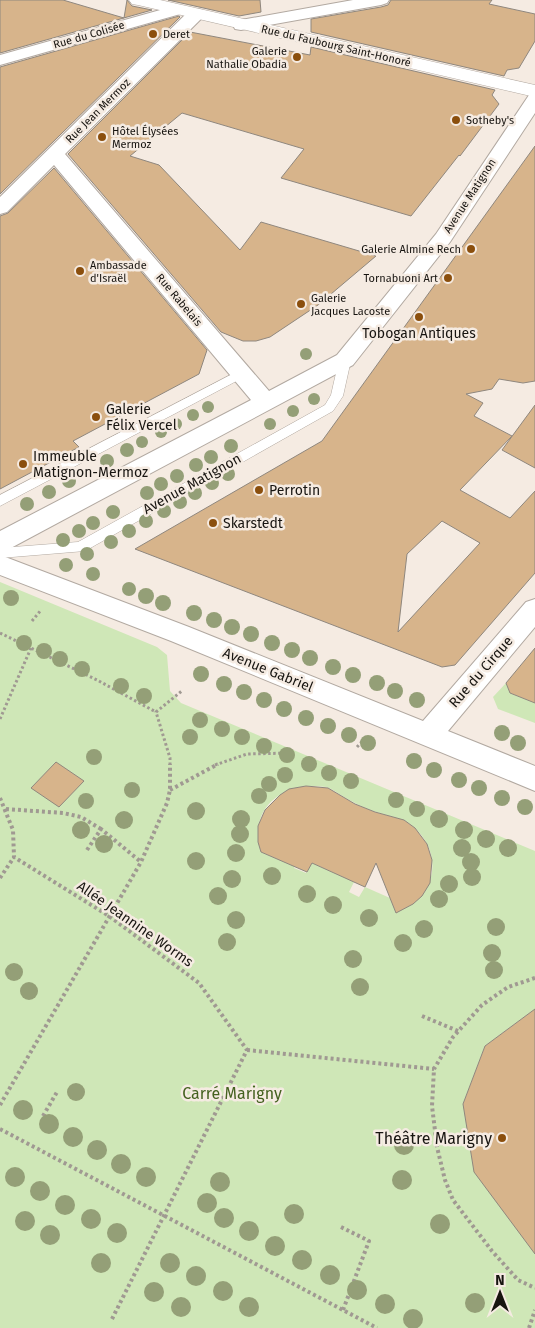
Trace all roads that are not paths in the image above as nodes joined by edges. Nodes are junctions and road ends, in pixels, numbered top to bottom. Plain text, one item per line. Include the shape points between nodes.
1 (138, 0) edge
2 (381, 0) edge
3 (178, 10) junction
4 (196, 14) junction
5 (241, 25) junction
6 (0, 60) edge
7 (535, 91) edge
8 (535, 99) edge
9 (55, 154) junction
10 (0, 208) edge
11 (344, 360) junction
12 (242, 373) junction
13 (265, 401) junction
14 (0, 501) edge
15 (0, 542) edge
16 (0, 553) edge
17 (0, 565) edge
18 (535, 609) edge
19 (427, 736) junction
20 (535, 779) edge

1 - 3 street, Rue du Faubourg Saint-Honoré
2 - 5 street
3 - 4 street, Rue du Faubourg Saint-Honoré
3 - 6 street, Rue du Colisée
4 - 5 street, Rue du Faubourg Saint-Honoré
4 - 9 street, Rue Jean Mermoz
5 - 7 street, Rue du Faubourg Saint-Honoré
8 - 11 street, Avenue Matignon via 443,238
9 - 10 street, Rue Jean Mermoz
9 - 12 street, Rue Rabelais
11 - 13 street, Avenue Matignon
11 - 16 lane, Avenue Matignon via 337,396 329,408 80,547
12 - 13 street, Rue Rabelais
12 - 14 lane
13 - 15 street, Avenue Matignon
17 - 19 street, Avenue Gabriel via 180,634
18 - 19 street, Rue du Cirque
19 - 20 street, Avenue Gabriel

